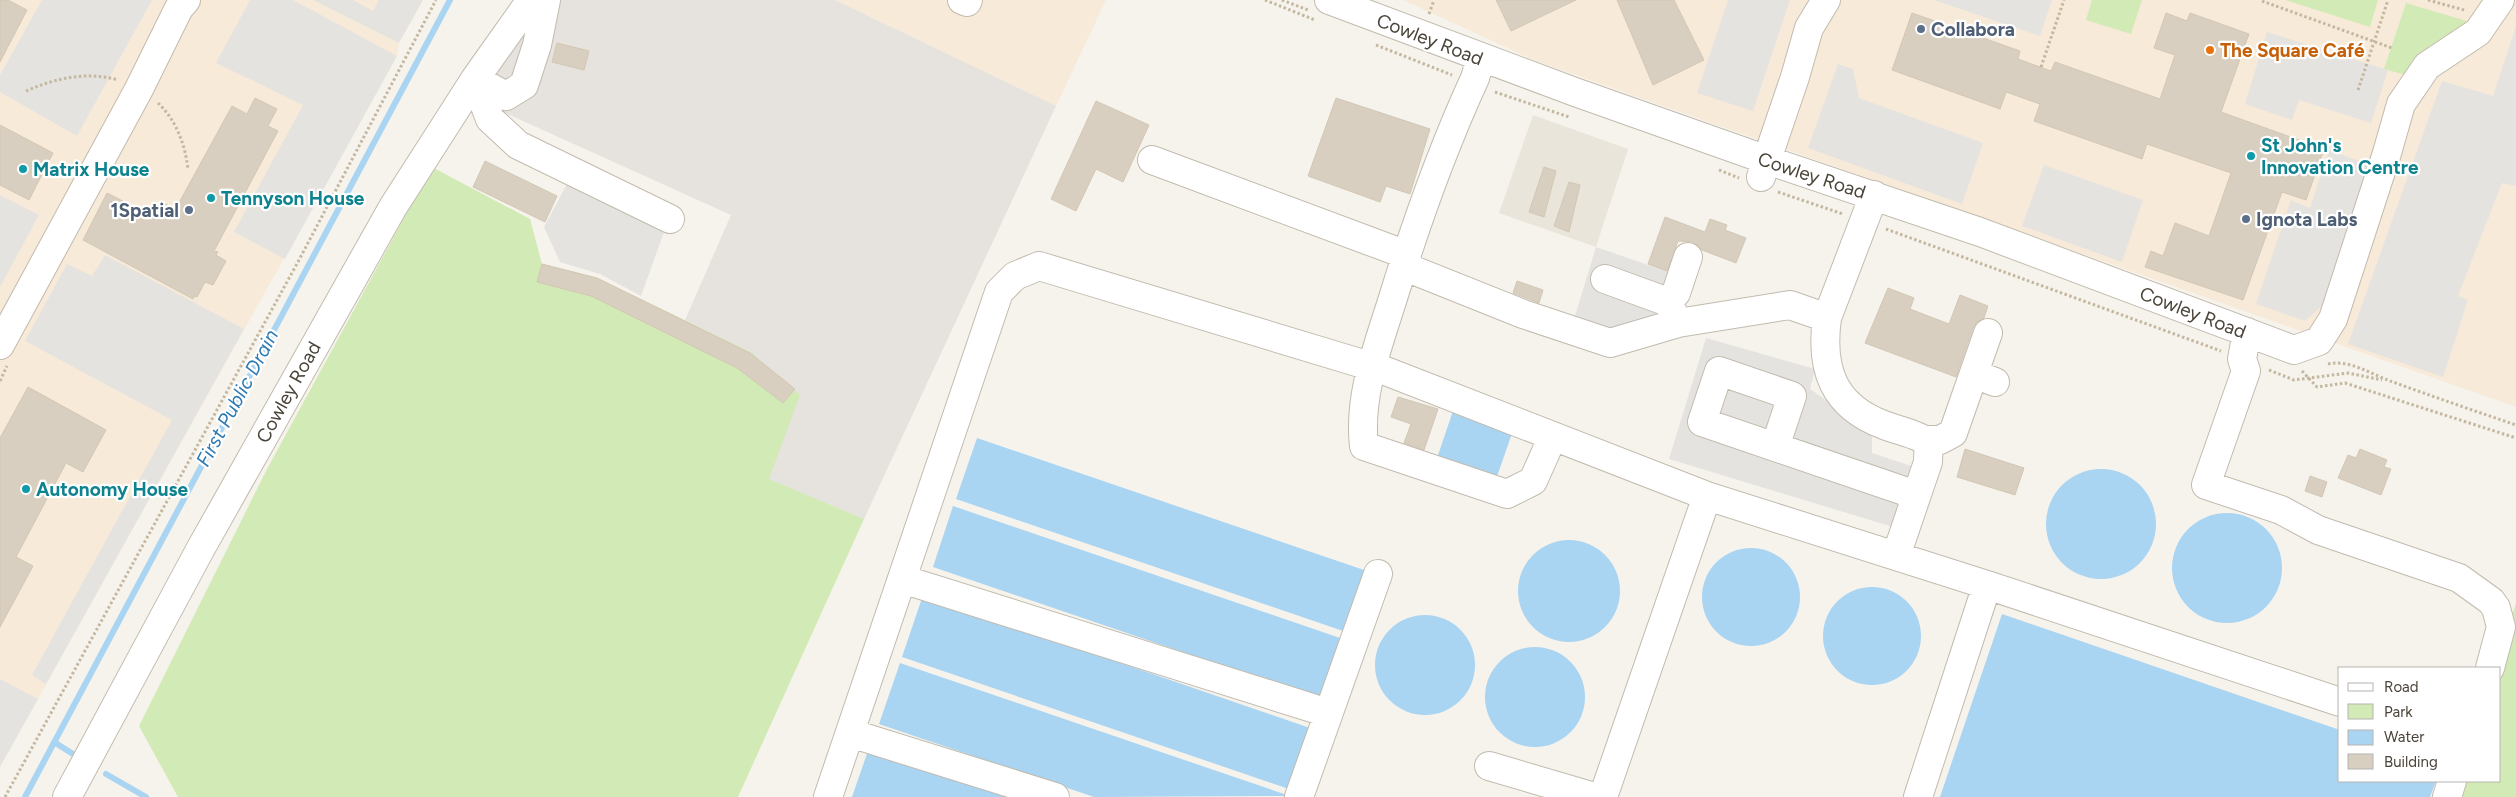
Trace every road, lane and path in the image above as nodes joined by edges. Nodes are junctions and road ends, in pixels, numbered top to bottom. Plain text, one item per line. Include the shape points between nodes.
1 (186, 0) edge
2 (436, 0) edge
3 (531, 0) edge
4 (546, 0) edge
5 (962, 0) edge
6 (968, 0) edge
7 (1329, 0) edge
8 (1826, 0) edge
9 (2064, 0) edge
10 (2262, 0) edge
11 (2388, 0) edge
12 (2428, 0) edge
13 (2494, 9) edge
14 (2372, 41) junction
15 (2392, 48) dead end
16 (1481, 58) junction
17 (2041, 67) dead end
18 (475, 79) junction
19 (2358, 90) dead end
20 (1152, 160) dead end
21 (1764, 168) junction
22 (1874, 195) junction
23 (670, 219) dead end
24 (1688, 257) dead end
25 (1405, 260) junction
26 (1605, 279) dead end
27 (1673, 313) junction
28 (1827, 318) junction
29 (2247, 332) junction
30 (1988, 334) dead end
31 (0, 345) edge
32 (2294, 350) junction
33 (1371, 366) junction
34 (2320, 366) dead end
35 (2516, 425) edge
36 (1553, 436) junction
37 (2516, 438) edge
38 (1924, 440) junction
39 (1775, 447) dead end
40 (1916, 495) junction
41 (1707, 496) junction
42 (1896, 556) junction
43 (1378, 574) dead end
44 (902, 579) junction
45 (1987, 585) junction
46 (2490, 667) edge
47 (2338, 701) edge
48 (1328, 713) junction
49 (850, 733) junction
50 (1489, 766) dead end
51 (2452, 782) edge
52 (5, 797) edge
53 (67, 797) edge
54 (828, 797) edge
55 (1055, 797) edge
56 (1299, 797) edge
57 (1594, 797) edge
58 (1603, 797) edge
59 (1918, 797) edge
60 (2447, 797) edge

1 - 31 street
2 - 52 path via 299,260
3 - 18 street, Cowley Road
4 - 18 street via 537,45 524,85 506,96
5 - 6 street
7 - 16 street, Cowley Road
8 - 21 street via 1809,28
9 - 17 path
10 - 14 path
11 - 14 path
12 - 13 path
13 - 32 street via 2478,32 2427,66 2401,104 2333,319 2319,341
14 - 15 path
14 - 19 path
16 - 21 street, Cowley Road
16 - 25 street via 1423,202
18 - 23 street via 490,119 518,145
18 - 53 street, Cowley Road via 392,207 205,540
20 - 25 street
21 - 22 street, Cowley Road
22 - 28 street
22 - 29 street, Cowley Road
24 - 27 street
25 - 27 street via 1523,314 1610,343
25 - 33 street
26 - 27 street
27 - 28 street via 1790,305
28 - 38 street via 1826,356 1832,380 1845,402 1875,422
29 - 32 street, Cowley Road
29 - 46 street via 2242,359 2246,371 2206,485 2281,510 2318,530 2459,578 2496,608 2501,627
30 - 38 street via 1984,378 1952,433 1940,440
32 - 37 path via 2301,370 2317,387 2345,383
33 - 36 street
33 - 36 street via 1361,422 1364,446 1508,494 1533,481
33 - 44 street via 1039,266 1015,276 999,292
34 - 35 path via 2335,362 2352,366
36 - 41 street
38 - 40 street via 1929,449 1928,462
39 - 40 street
40 - 42 street
41 - 42 street
41 - 58 street
42 - 45 street
43 - 48 street
44 - 48 street
44 - 49 street
45 - 47 street
45 - 59 street
48 - 56 street
49 - 54 street
49 - 55 street
50 - 57 street
51 - 60 street

